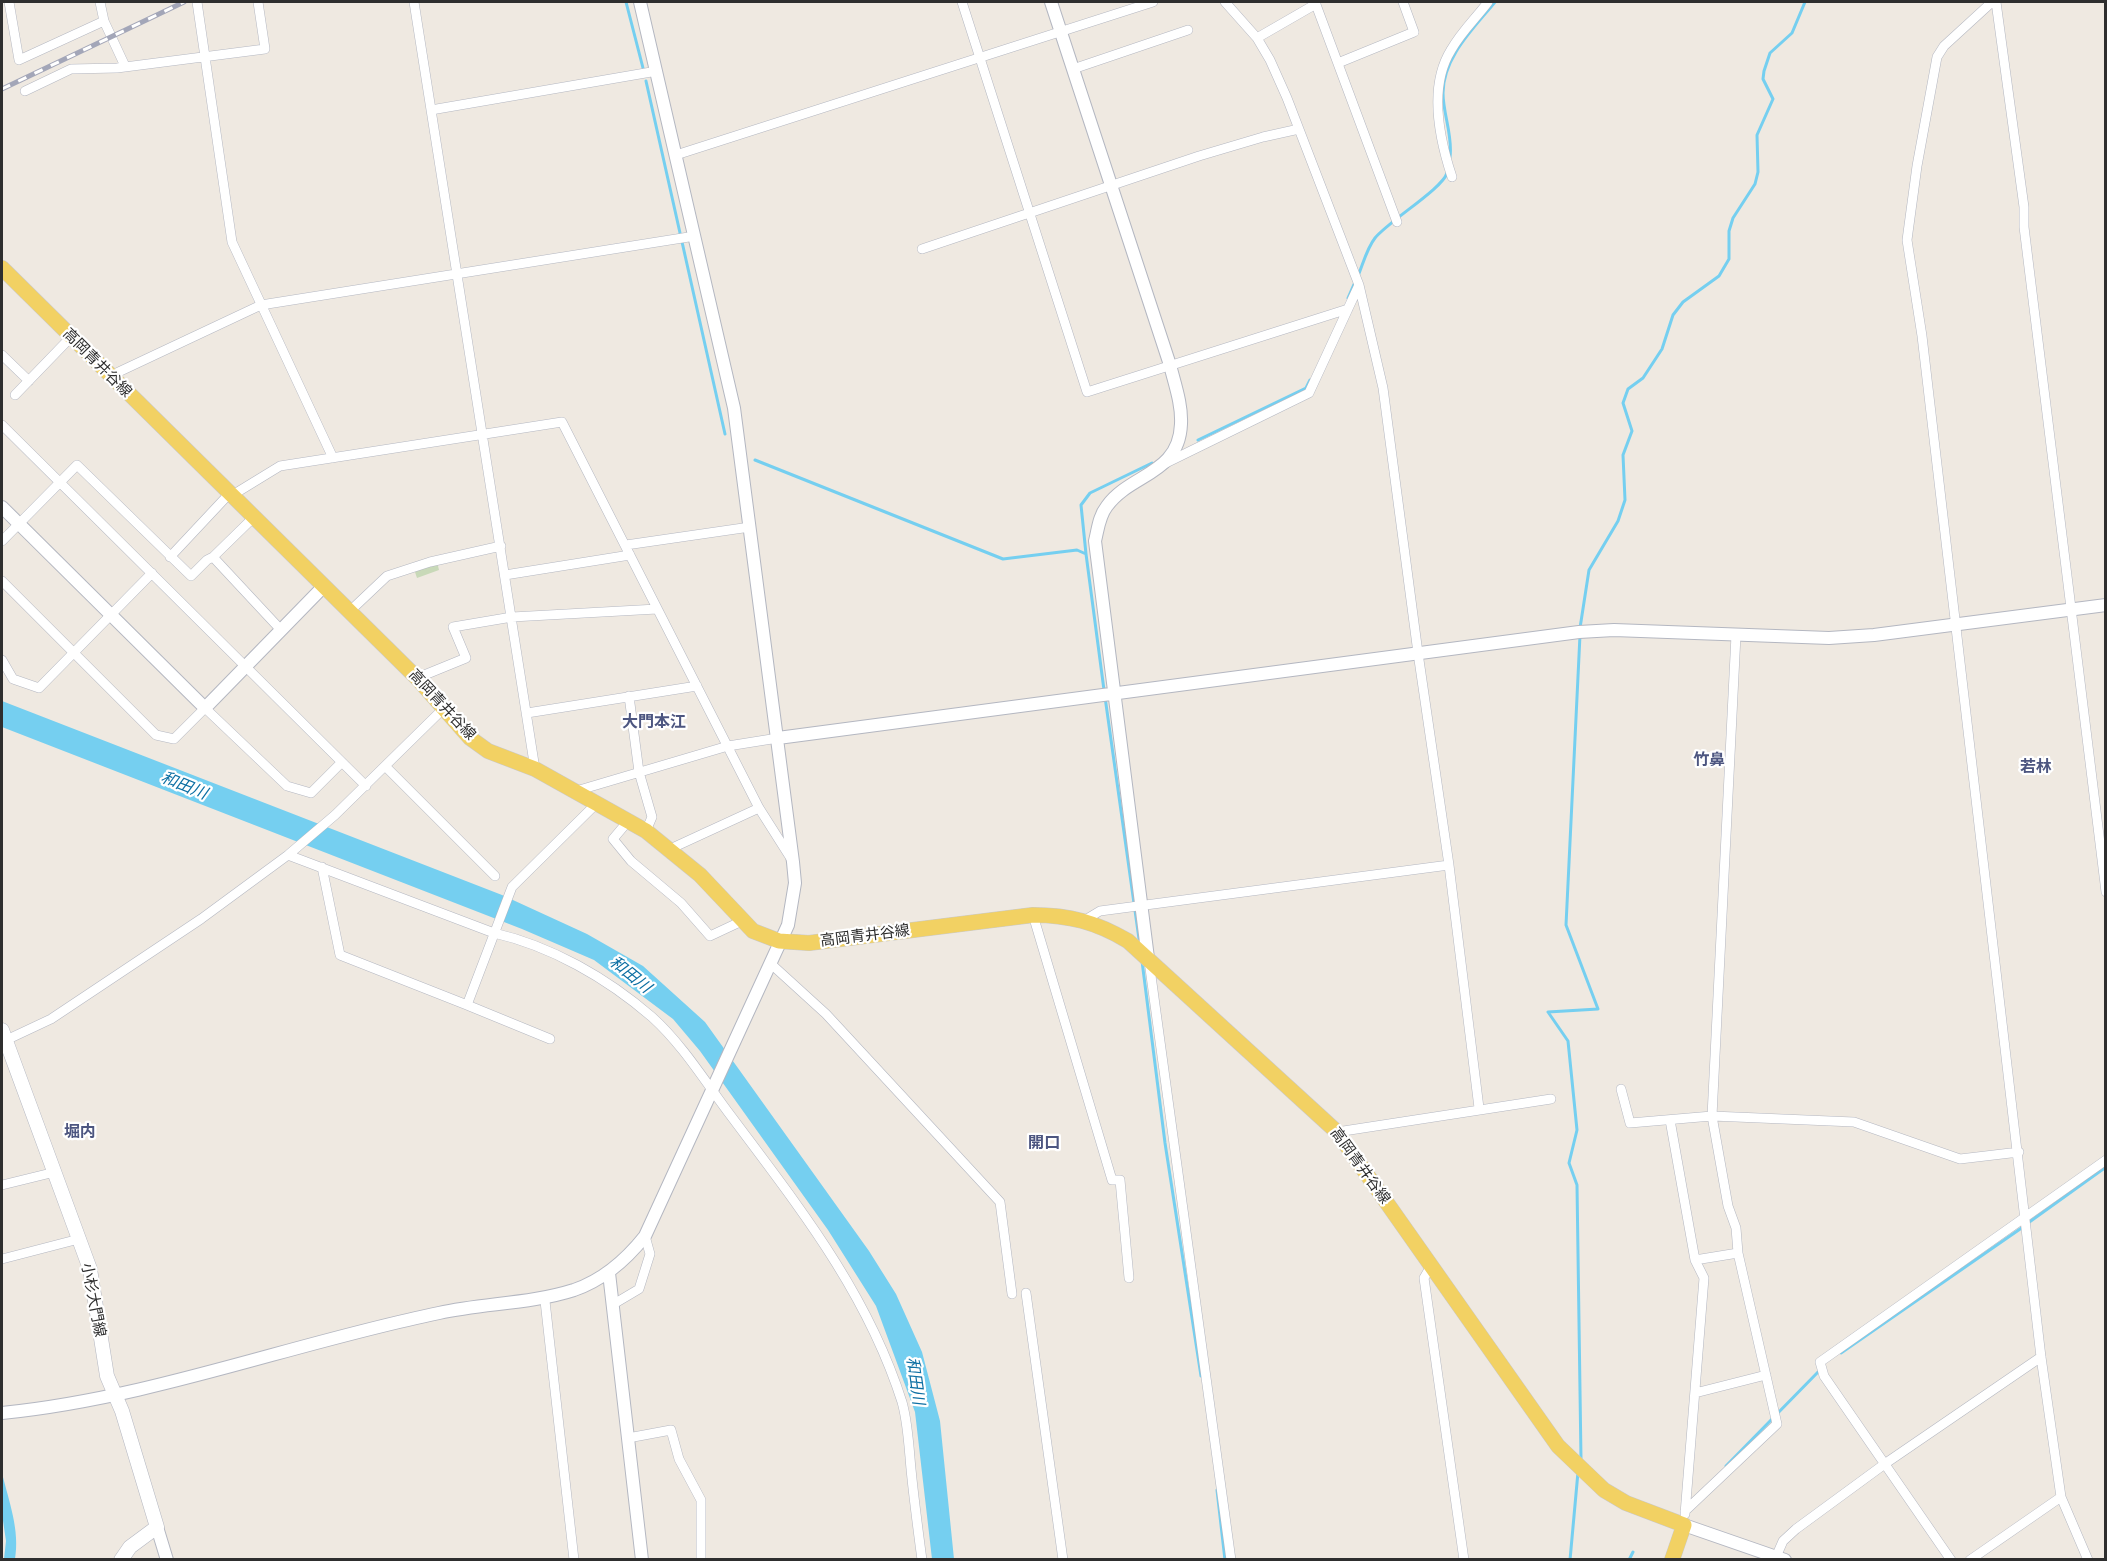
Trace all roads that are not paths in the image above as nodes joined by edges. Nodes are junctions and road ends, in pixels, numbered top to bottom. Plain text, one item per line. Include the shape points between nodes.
1 (9, 2) edge
2 (100, 2) edge
3 (208, 2) edge
4 (258, 2) edge
5 (414, 2) edge
6 (640, 2) edge
7 (962, 2) edge
8 (1051, 2) edge
9 (1153, 2) edge
10 (1225, 2) edge
11 (1403, 2) edge
12 (1488, 2) edge
13 (1994, 2) edge
14 (1142, 3) edge
15 (1316, 3) edge
16 (198, 4) edge
17 (104, 21) junction
18 (1188, 30) dead end
19 (1061, 31) junction
20 (1257, 38) junction
21 (980, 56) junction
22 (205, 58) junction
23 (1338, 63) junction
24 (125, 66) junction
25 (1073, 69) junction
26 (657, 71) junction
27 (25, 91) dead end
28 (431, 110) junction
29 (1299, 129) junction
30 (676, 155) junction
31 (1452, 177) dead end
32 (1112, 186) junction
33 (1030, 212) junction
34 (1397, 222) dead end
35 (695, 237) junction
36 (922, 249) dead end
37 (2, 268) edge
38 (456, 274) junction
39 (1359, 285) junction
40 (261, 305) junction
41 (1348, 309) junction
42 (71, 337) junction
43 (2, 355) edge
44 (1170, 365) junction
45 (110, 376) junction
46 (29, 381) junction
47 (15, 395) dead end
48 (2, 425) edge
49 (483, 435) junction
50 (333, 458) junction
51 (1166, 463) junction
52 (59, 483) junction
53 (230, 495) junction
54 (2, 507) edge
55 (254, 517) junction
56 (19, 524) junction
57 (750, 527) junction
58 (2, 541) edge
59 (626, 545) junction
60 (501, 546) junction
61 (630, 555) junction
62 (170, 557) junction
63 (213, 557) junction
64 (152, 573) junction
65 (506, 575) junction
66 (2, 581) edge
67 (324, 586) junction
68 (2106, 606) edge
69 (657, 609) junction
70 (2071, 609) junction
71 (350, 611) junction
72 (110, 616) junction
73 (512, 617) junction
74 (1954, 624) junction
75 (281, 630) junction
76 (1736, 635) junction
77 (74, 653) junction
78 (1418, 653) junction
79 (2, 660) edge
80 (245, 665) junction
81 (417, 678) junction
82 (697, 686) junction
83 (1115, 694) junction
84 (628, 696) junction
85 (205, 708) junction
86 (443, 709) junction
87 (527, 713) junction
88 (778, 738) junction
89 (728, 746) junction
90 (341, 764) junction
91 (385, 766) junction
92 (535, 769) junction
93 (639, 772) junction
94 (366, 786) junction
95 (576, 791) junction
96 (598, 802) junction
97 (759, 808) junction
98 (629, 820) junction
99 (646, 831) junction
100 (670, 849) junction
101 (288, 855) junction
102 (793, 862) junction
103 (1449, 866) junction
104 (322, 867) junction
105 (495, 876) dead end
106 (2106, 892) edge
107 (1143, 906) junction
108 (1033, 915) junction
109 (1085, 920) junction
110 (742, 921) junction
111 (494, 933) junction
112 (779, 941) junction
113 (1148, 958) junction
114 (770, 963) junction
115 (466, 1005) junction
116 (3, 1038) edge
117 (550, 1039) dead end
118 (1621, 1089) dead end
119 (712, 1090) junction
120 (1551, 1099) dead end
121 (1479, 1108) junction
122 (1712, 1116) junction
123 (1670, 1120) junction
124 (1337, 1132) junction
125 (2019, 1152) junction
126 (2106, 1160) edge
127 (55, 1173) junction
128 (2, 1185) edge
129 (2027, 1217) junction
130 (645, 1236) junction
131 (79, 1239) junction
132 (1738, 1253) junction
133 (2, 1259) edge
134 (1695, 1260) junction
135 (1431, 1266) junction
136 (609, 1273) junction
137 (1129, 1278) dead end
138 (1026, 1293) dead end
139 (1012, 1294) dead end
140 (545, 1300) dead end
141 (612, 1305) junction
142 (2041, 1357) junction
143 (1766, 1375) junction
144 (1695, 1393) junction
145 (115, 1395) junction
146 (2, 1413) edge
147 (628, 1438) junction
148 (1886, 1463) junction
149 (2061, 1497) junction
150 (1684, 1518) junction
151 (157, 1527) junction
152 (1780, 1558) edge
153 (120, 1560) edge
154 (167, 1560) edge
155 (574, 1560) edge
156 (642, 1560) edge
157 (701, 1560) edge
158 (921, 1560) edge
159 (1063, 1560) edge
160 (1231, 1560) edge
161 (1464, 1560) edge
162 (1672, 1560) edge
163 (1951, 1560) edge
164 (1970, 1560) edge
165 (2088, 1560) edge

1 - 17 street via 19,60
2 - 17 street
3 - 16 street
4 - 22 street via 265,49
5 - 28 street
6 - 26 street
7 - 21 street
8 - 19 street
9 - 14 street
10 - 20 street
11 - 23 street via 1414,32
12 - 31 street via 1450,50 1440,74 1437,90 1441,127
13 - 70 street via 2024,207
13 - 74 street via 1944,46 1937,57 1907,240 1922,336
14 - 19 street
15 - 20 street
15 - 23 street
16 - 22 street
17 - 24 street
18 - 25 street
19 - 21 street
19 - 25 street
20 - 29 street
21 - 30 street
21 - 33 street
22 - 24 street
22 - 40 street via 232,242
23 - 34 street
24 - 27 street via 71,69
25 - 32 street
26 - 28 street
26 - 30 street
28 - 38 street
29 - 32 street via 1241,143
29 - 39 street
30 - 35 street
32 - 33 street
32 - 44 street
33 - 36 street
33 - 44 street via 1087,392
35 - 38 street
35 - 57 street via 734,408
37 - 42 main road, 高岡青井谷線
38 - 40 street
38 - 49 street
39 - 41 street
39 - 78 street via 1383,388
40 - 45 street
40 - 50 street
41 - 44 street
41 - 51 street via 1309,393
42 - 45 main road, 高岡青井谷線
42 - 46 street
43 - 46 street
44 - 51 street via 1181,406 1181,426 1178,446
45 - 53 main road, 高岡青井谷線
46 - 47 street
48 - 52 street
49 - 50 street
49 - 59 street via 562,422
49 - 60 street
50 - 53 street via 276,467
51 - 83 street via 1107,506 1095,541
52 - 56 street
52 - 62 street via 77,465
52 - 64 street
53 - 55 main road, 高岡青井谷線
53 - 62 street
54 - 56 street
55 - 63 street
55 - 67 main road, 高岡青井谷線
56 - 58 street
56 - 72 street
57 - 59 street
57 - 88 street
59 - 61 street
60 - 65 street
60 - 71 street via 387,576
61 - 65 street
61 - 69 street
62 - 63 street via 190,576
63 - 75 street
64 - 72 street
64 - 80 street
65 - 73 street
66 - 77 street
67 - 71 main road, 高岡青井谷線
67 - 75 street
68 - 70 street
69 - 73 street
69 - 82 street
70 - 74 street
70 - 106 street
71 - 81 main road, 高岡青井谷線
72 - 77 street
72 - 85 street
73 - 81 street via 453,627 466,658
73 - 87 street
74 - 76 street via 1829,638
74 - 125 street
75 - 80 street
76 - 78 street via 1614,630
76 - 122 street
77 - 79 street via 39,688 13,679
77 - 85 street via 156,735 174,739
78 - 83 street
78 - 103 street
80 - 85 street
80 - 90 street
81 - 86 main road, 高岡青井谷線
82 - 84 street
82 - 89 street
83 - 88 street
83 - 107 street
84 - 87 street
84 - 93 street
85 - 90 street via 287,786 311,794
86 - 91 street
86 - 92 main road, 高岡青井谷線 via 488,751
87 - 92 street
88 - 89 street
88 - 102 street
89 - 93 street
89 - 97 street
90 - 94 street
91 - 94 street
91 - 105 street
92 - 95 main road, 高岡青井谷線
93 - 95 street
93 - 99 street via 652,817
94 - 101 street
95 - 96 main road, 高岡青井谷線
96 - 98 main road, 高岡青井谷線
96 - 111 street via 512,887
97 - 100 street
97 - 102 street
98 - 99 main road, 高岡青井谷線
98 - 110 street via 613,839 710,936
99 - 100 main road, 高岡青井谷線
100 - 110 main road, 高岡青井谷線
101 - 104 street
101 - 116 street via 201,919 51,1019
102 - 112 street via 792,905 788,925
103 - 107 street
103 - 121 street
104 - 111 street
104 - 115 street via 340,955
107 - 109 street via 1100,911
107 - 113 street
108 - 109 main road, 高岡青井谷線
108 - 112 main road, 高岡青井谷線 via 858,939
108 - 137 street via 1112,1180 1120,1180
109 - 113 main road, 高岡青井谷線 via 1108,929
110 - 112 main road, 高岡青井谷線
111 - 115 street
111 - 119 street via 525,940 553,953 625,996 671,1037
112 - 114 street
113 - 124 main road, 高岡青井谷線
113 - 160 street
114 - 119 street
114 - 139 street via 826,1014 1000,1202
115 - 117 street
116 - 127 main road, 小杉大門線
118 - 123 street via 1630,1123
119 - 130 street
119 - 158 street via 803,1214 869,1318 903,1406
120 - 121 street
121 - 124 street
122 - 123 street
122 - 125 street via 1854,1122 1960,1159
122 - 132 street
123 - 134 street
124 - 135 main road, 高岡青井谷線
125 - 129 street
126 - 129 street
127 - 128 street
127 - 131 main road, 小杉大門線
129 - 142 street
129 - 148 street via 1820,1362 1824,1376
130 - 136 street
130 - 141 street via 650,1254 639,1288
131 - 133 street
131 - 145 main road, 小杉大門線 via 90,1269 107,1376
132 - 134 street
132 - 143 street
134 - 144 street via 1704,1278
135 - 150 main road, 高岡青井谷線 via 1558,1446 1604,1490 1626,1503
135 - 161 street via 1424,1278
136 - 141 street
136 - 145 street via 574,1289 529,1301 440,1312
138 - 159 street
140 - 155 street
141 - 147 street
142 - 148 street
142 - 149 street
143 - 144 street
143 - 150 street via 1777,1424
144 - 150 street
145 - 146 street
145 - 151 main road, 小杉大門線
147 - 156 street
147 - 157 street via 671,1430 679,1459 701,1500
148 - 152 street via 1796,1529 1783,1541
148 - 163 street
149 - 164 street
149 - 165 street
150 - 152 street
150 - 162 main road
151 - 153 main road via 130,1547
151 - 154 street

